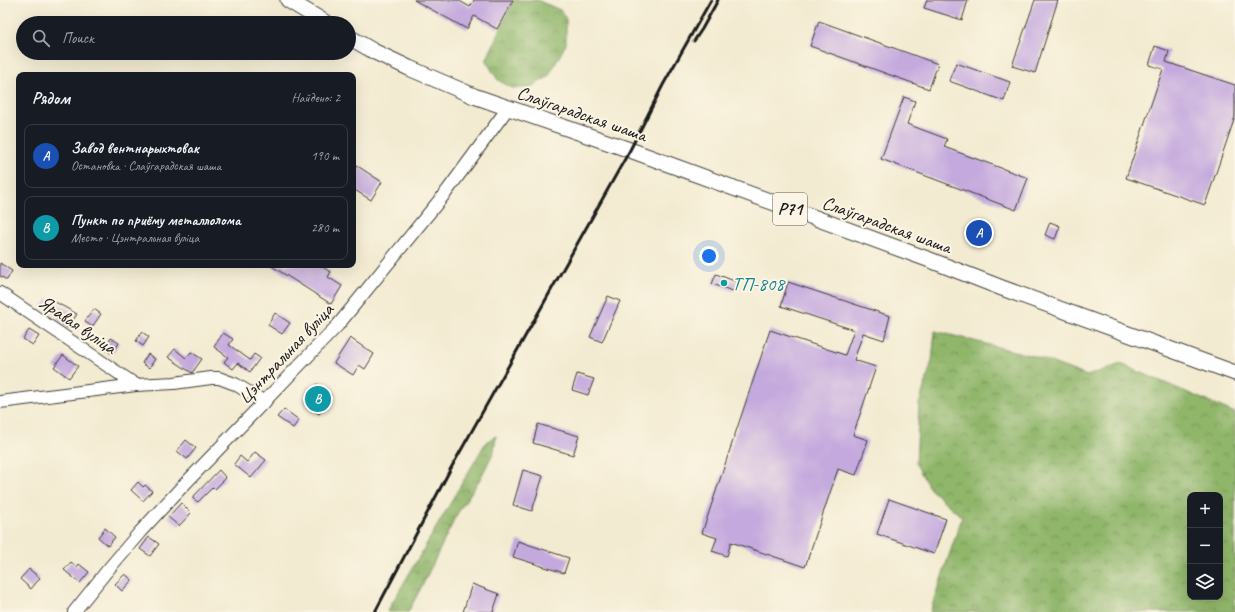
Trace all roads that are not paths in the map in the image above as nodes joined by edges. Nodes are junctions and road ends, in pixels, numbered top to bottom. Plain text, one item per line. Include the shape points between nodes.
1 (288, 0) edge
2 (314, 16) edge
3 (356, 41) edge
4 (508, 108) junction
5 (0, 293) edge
6 (1235, 373) edge
7 (136, 385) junction
8 (0, 402) edge
9 (265, 402) junction
10 (74, 612) edge

1 - 2 main road
3 - 4 main road, Слаўгарадская шаша / Р71 via 443,84
4 - 6 main road, Слаўгарадская шаша / Р71 via 630,150
4 - 9 street, Цэнтральная вуліца via 447,191 338,325
5 - 7 street, Яравая вуліца
7 - 8 street
7 - 9 street via 219,378 235,384
9 - 10 street, Цэнтральная вуліца via 145,526

